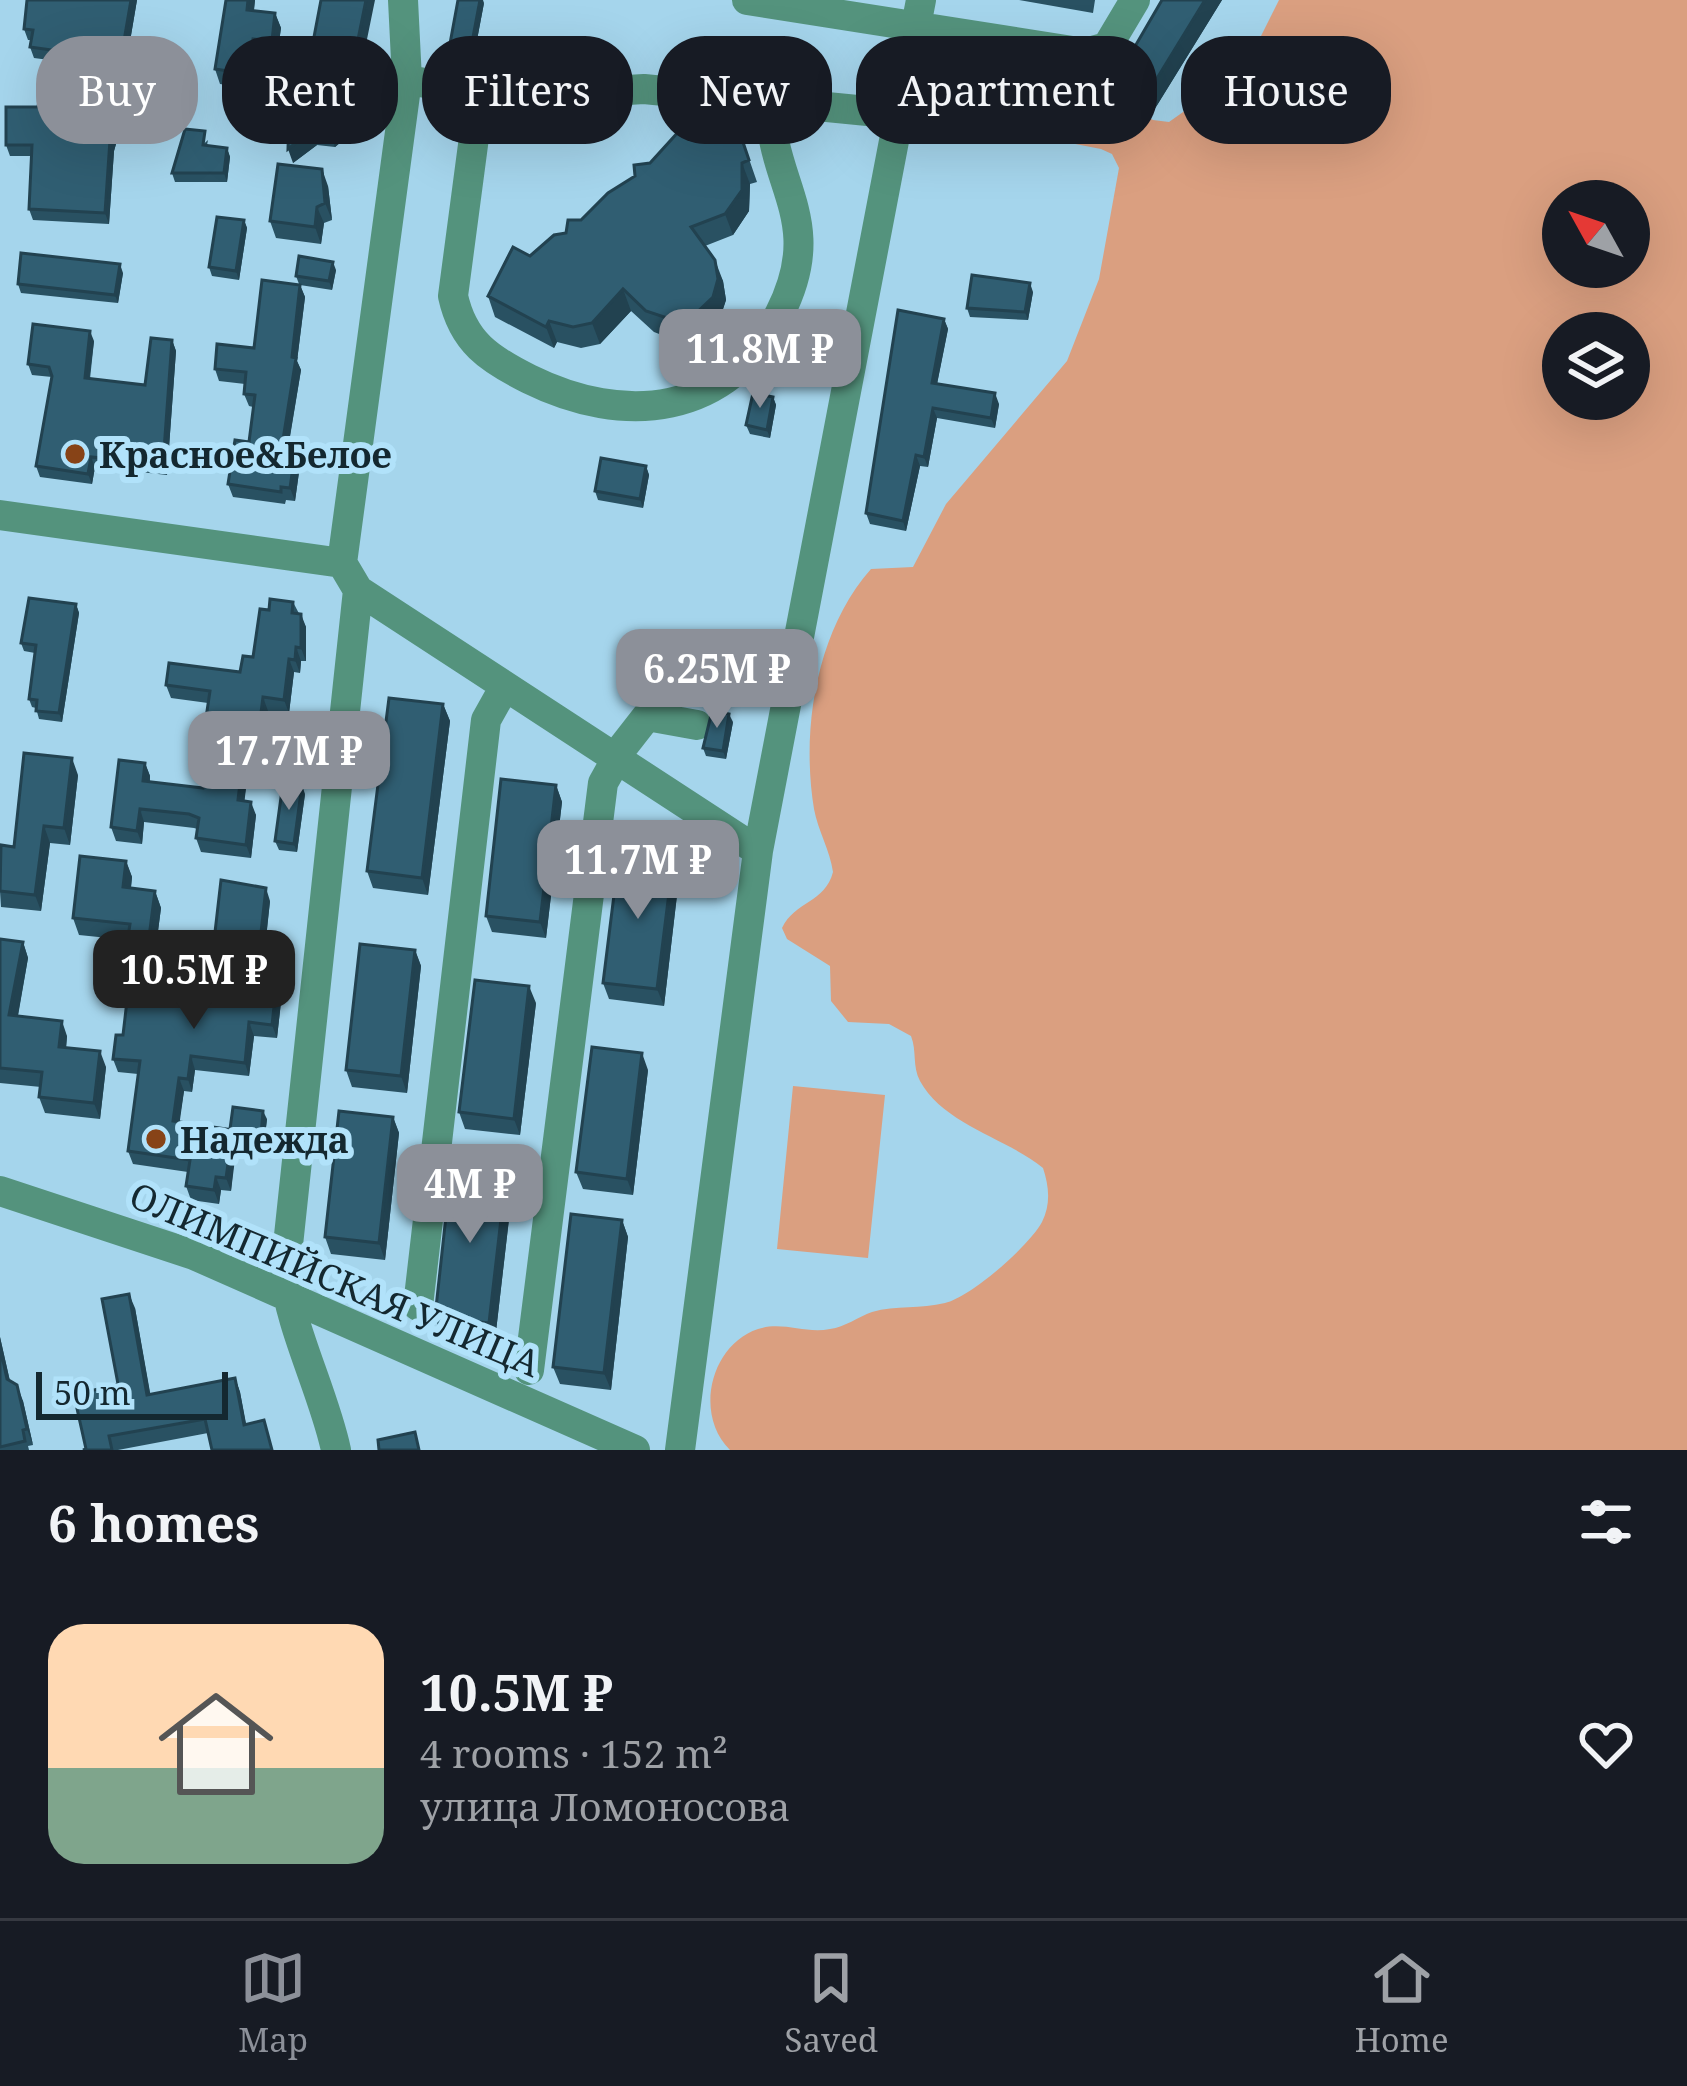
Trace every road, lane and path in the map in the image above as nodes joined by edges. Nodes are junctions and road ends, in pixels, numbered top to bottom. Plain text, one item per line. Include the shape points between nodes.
1 (404, 0) edge
2 (747, 0) edge
3 (1135, 0) edge
4 (918, 13) edge
5 (407, 80) junction
6 (422, 82) edge
7 (473, 144) edge
8 (774, 144) edge
9 (892, 144) edge
10 (0, 515) edge
11 (341, 563) junction
12 (358, 590) junction
13 (505, 686) junction
14 (697, 725) dead end
15 (616, 758) junction
16 (758, 850) junction
17 (0, 1191) edge
18 (287, 1294) junction
19 (418, 1306) dead end
20 (529, 1370) dead end
21 (336, 1450) edge
22 (634, 1450) edge
23 (680, 1450) edge

1 - 5 street
2 - 4 street
3 - 4 street via 1098,53
5 - 6 street
5 - 11 street
7 - 8 street via 453,296 467,336 495,363 575,400 626,409 671,404 725,378 780,313 796,265 798,213
9 - 16 street
10 - 11 street
11 - 12 street
12 - 13 street
12 - 18 street
13 - 15 street
13 - 19 street via 486,720
14 - 15 street via 647,716
15 - 16 street
15 - 20 street via 602,783
16 - 23 street
17 - 18 street, ОЛИМПИЙСКАЯ УЛИЦА
18 - 21 street
18 - 22 street, ОЛИМПИЙСКАЯ УЛИЦА

